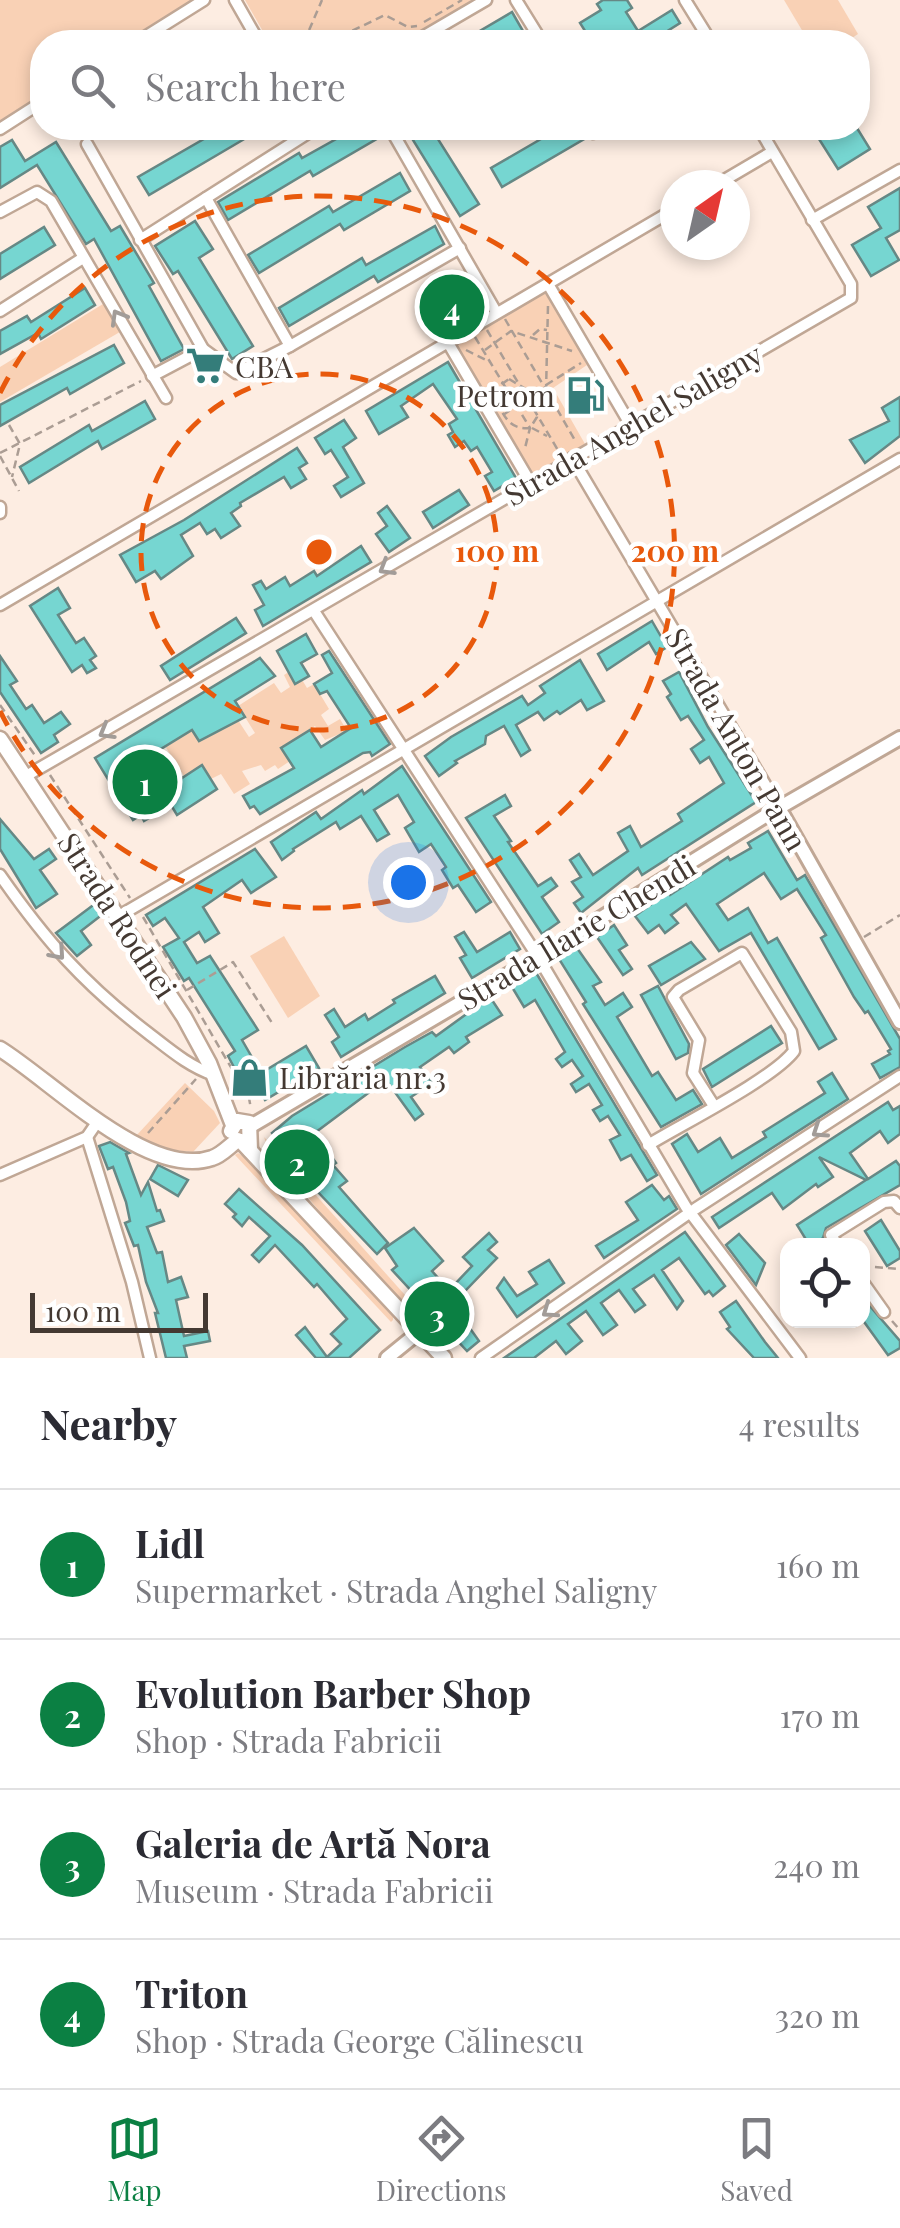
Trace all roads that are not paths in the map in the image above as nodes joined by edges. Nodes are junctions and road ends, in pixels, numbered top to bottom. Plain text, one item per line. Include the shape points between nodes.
1 (204, 0) edge
2 (235, 0) edge
3 (486, 0) edge
4 (516, 0) edge
5 (685, 0) edge
6 (156, 30) edge
7 (252, 30) edge
8 (435, 30) edge
9 (534, 30) edge
10 (704, 30) edge
11 (30, 110) edge
12 (0, 129) edge
13 (293, 140) edge
14 (397, 140) edge
15 (766, 140) edge
16 (87, 144) dead end
17 (772, 152) junction
18 (741, 170) edge
19 (900, 170) edge
20 (206, 198) junction
21 (0, 212) edge
22 (660, 218) edge
23 (812, 220) junction
24 (140, 240) junction
25 (460, 248) junction
26 (83, 258) junction
27 (548, 284) junction
28 (0, 311) edge
29 (499, 313) junction
30 (447, 340) junction
31 (290, 346) junction
32 (203, 349) junction
33 (152, 376) junction
34 (166, 398) dead end
35 (630, 424) junction
36 (567, 458) junction
37 (900, 459) edge
38 (530, 482) junction
39 (656, 602) junction
40 (0, 606) edge
41 (314, 610) junction
42 (0, 738) edge
43 (900, 738) edge
44 (404, 748) junction
45 (26, 776) junction
46 (779, 808) junction
47 (0, 874) edge
48 (119, 916) junction
49 (538, 957) junction
50 (900, 1022) edge
51 (0, 1049) edge
52 (214, 1075) junction
53 (900, 1076) edge
54 (714, 1106) junction
55 (98, 1120) junction
56 (242, 1134) junction
57 (86, 1137) junction
58 (648, 1145) junction
59 (0, 1174) edge
60 (900, 1208) edge
61 (690, 1212) junction
62 (833, 1238) edge
63 (870, 1292) edge
64 (884, 1312) road end
65 (419, 1332) junction
66 (150, 1358) edge
67 (387, 1358) edge
68 (444, 1358) edge
69 (481, 1358) edge
70 (800, 1358) edge

1 - 6 street
2 - 7 street
3 - 8 street
4 - 9 street
5 - 10 street
11 - 12 street
13 - 20 street
14 - 25 street
15 - 17 street
16 - 24 street
17 - 18 street
17 - 23 street
19 - 23 street
20 - 24 street
20 - 31 street
21 - 26 street via 30,194 44,194
22 - 27 street
23 - 35 street, Strada Anghel Saligny via 852,284 851,298
24 - 32 street
25 - 29 street
25 - 31 street
26 - 28 street
33 -> 26 street
27 - 29 street
27 - 35 street
29 - 30 street
30 - 38 street
30 - 40 street
31 - 32 street via 236,373
32 - 33 street
33 - 34 street
35 - 36 street, Strada Anghel Saligny
36 - 38 street, Strada Anghel Saligny
36 - 39 street, Strada Anton Pann
37 - 39 street
38 -> 41 street, Strada Anghel Saligny
39 - 44 street
39 - 46 street, Strada Anton Pann
41 - 44 street
41 -> 45 street, Strada Anghel Saligny
42 - 45 main road, Strada Rodnei
43 - 46 street, Strada Ilarie Chendi
44 - 48 street
44 - 49 street
45 - 48 main road, Strada Rodnei
46 - 49 street, Strada Ilarie Chendi
46 - 50 street, Strada Anton Pann
47 -> 52 street via 80,977 186,1062
48 - 52 main road, Strada Rodnei
49 - 56 street, Strada Ilarie Chendi
49 - 58 street
51 - 55 main road
52 - 56 main road, Strada Rodnei
53 -> 61 street
54 - 54 street via 794,1050 791,1032 742,953 674,997 699,1040 693,1073
54 - 58 street
55 - 56 main road via 188,1162 205,1160
55 - 57 street
56 - 65 main road, Strada Rodnei
57 - 59 street
57 - 66 street
58 - 61 street
60 - 62 street via 884,1202
61 -> 69 street
61 - 70 street
63 - 64 street
65 - 67 street
65 - 68 main road, Strada Rodnei

